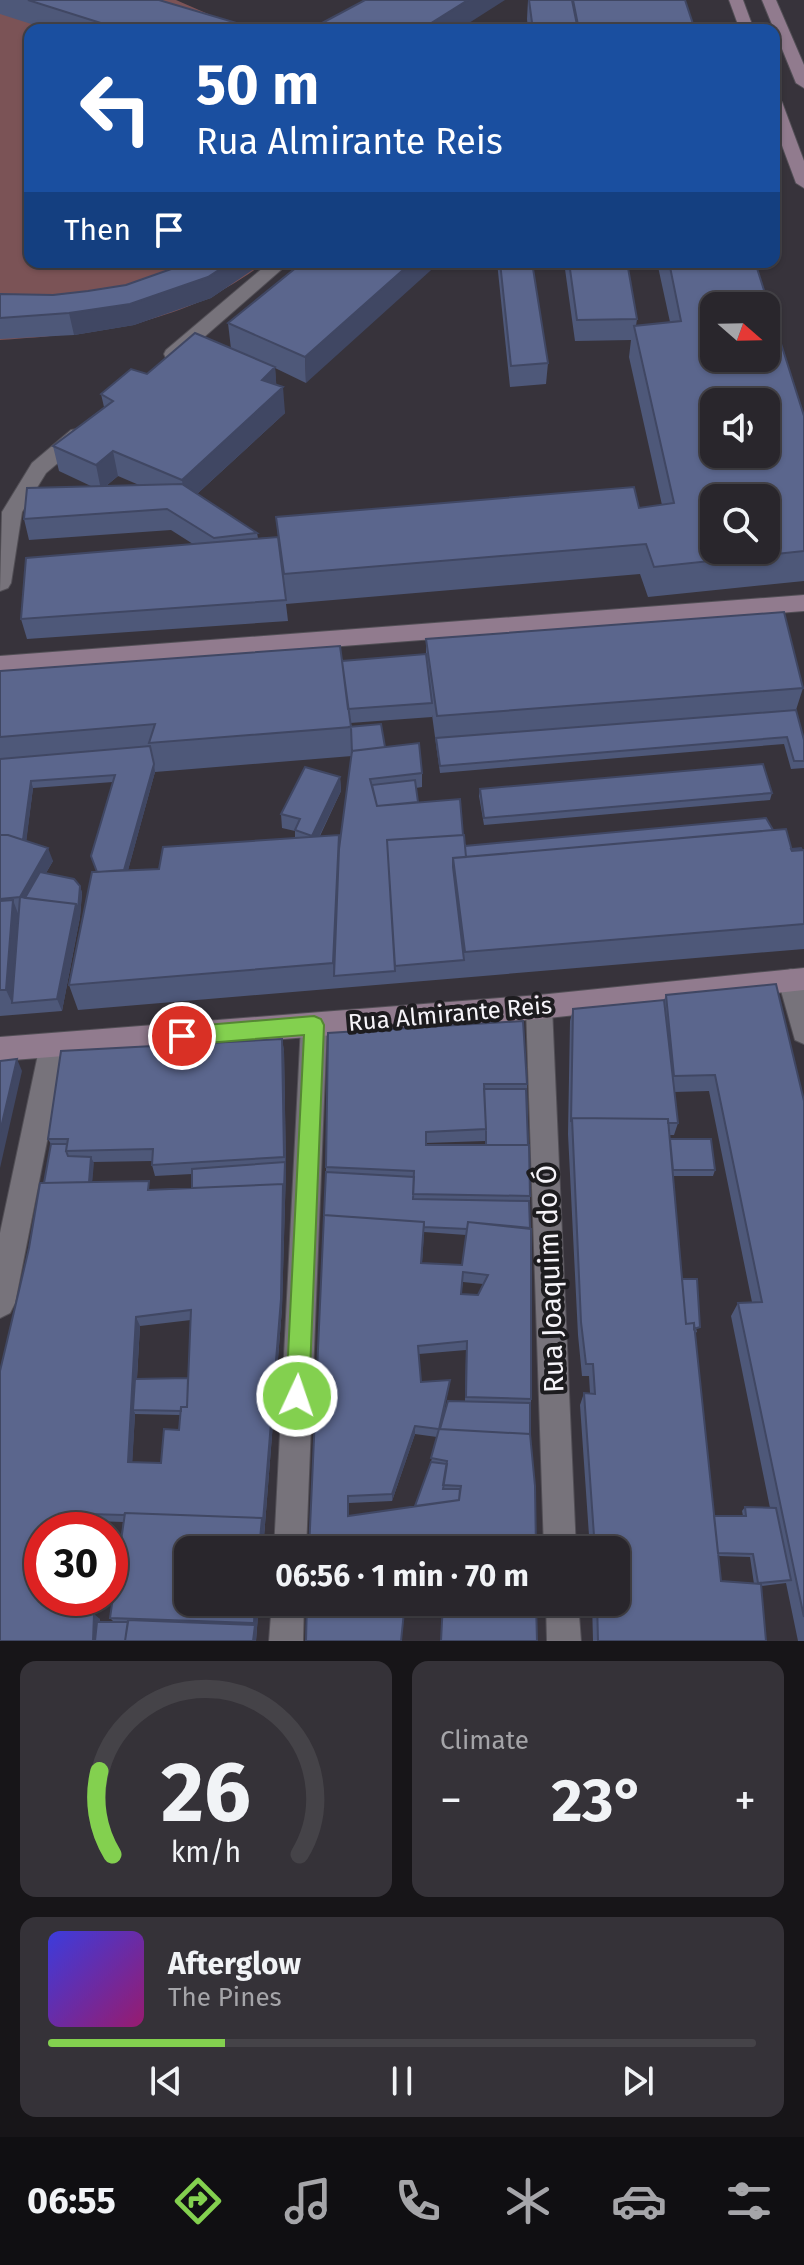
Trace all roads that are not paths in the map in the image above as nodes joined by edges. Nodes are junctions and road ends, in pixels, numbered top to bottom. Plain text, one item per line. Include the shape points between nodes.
1 (736, 0) edge
2 (769, 0) edge
3 (745, 24) edge
4 (779, 24) edge
5 (780, 26) edge
6 (804, 83) edge
7 (780, 118) edge
8 (804, 183) edge
9 (274, 268) edge
10 (160, 365) edge
11 (87, 427) edge
12 (0, 583) edge
13 (804, 603) edge
14 (0, 664) edge
15 (797, 979) edge
16 (539, 1007) junction
17 (314, 1025) junction
18 (804, 1032) edge
19 (53, 1045) junction
20 (0, 1049) edge
21 (0, 1303) edge
22 (291, 1536) edge
23 (559, 1536) edge
24 (287, 1616) edge
25 (563, 1616) edge
26 (286, 1641) edge
27 (564, 1641) edge

1 - 3 street
2 - 4 street
5 - 6 street
7 - 8 street
9 - 10 street
11 - 12 street via 39,468 12,512
13 - 14 street
15 - 16 street, Rua Almirante Reis
15 - 18 street
16 - 17 street, Rua Almirante Reis
16 - 23 street, Rua Joaquim do Ó
17 - 19 street, Rua Almirante Reis
17 - 22 street
19 - 20 street, Rua Almirante Reis
19 - 21 street
24 - 26 street
25 - 27 street

